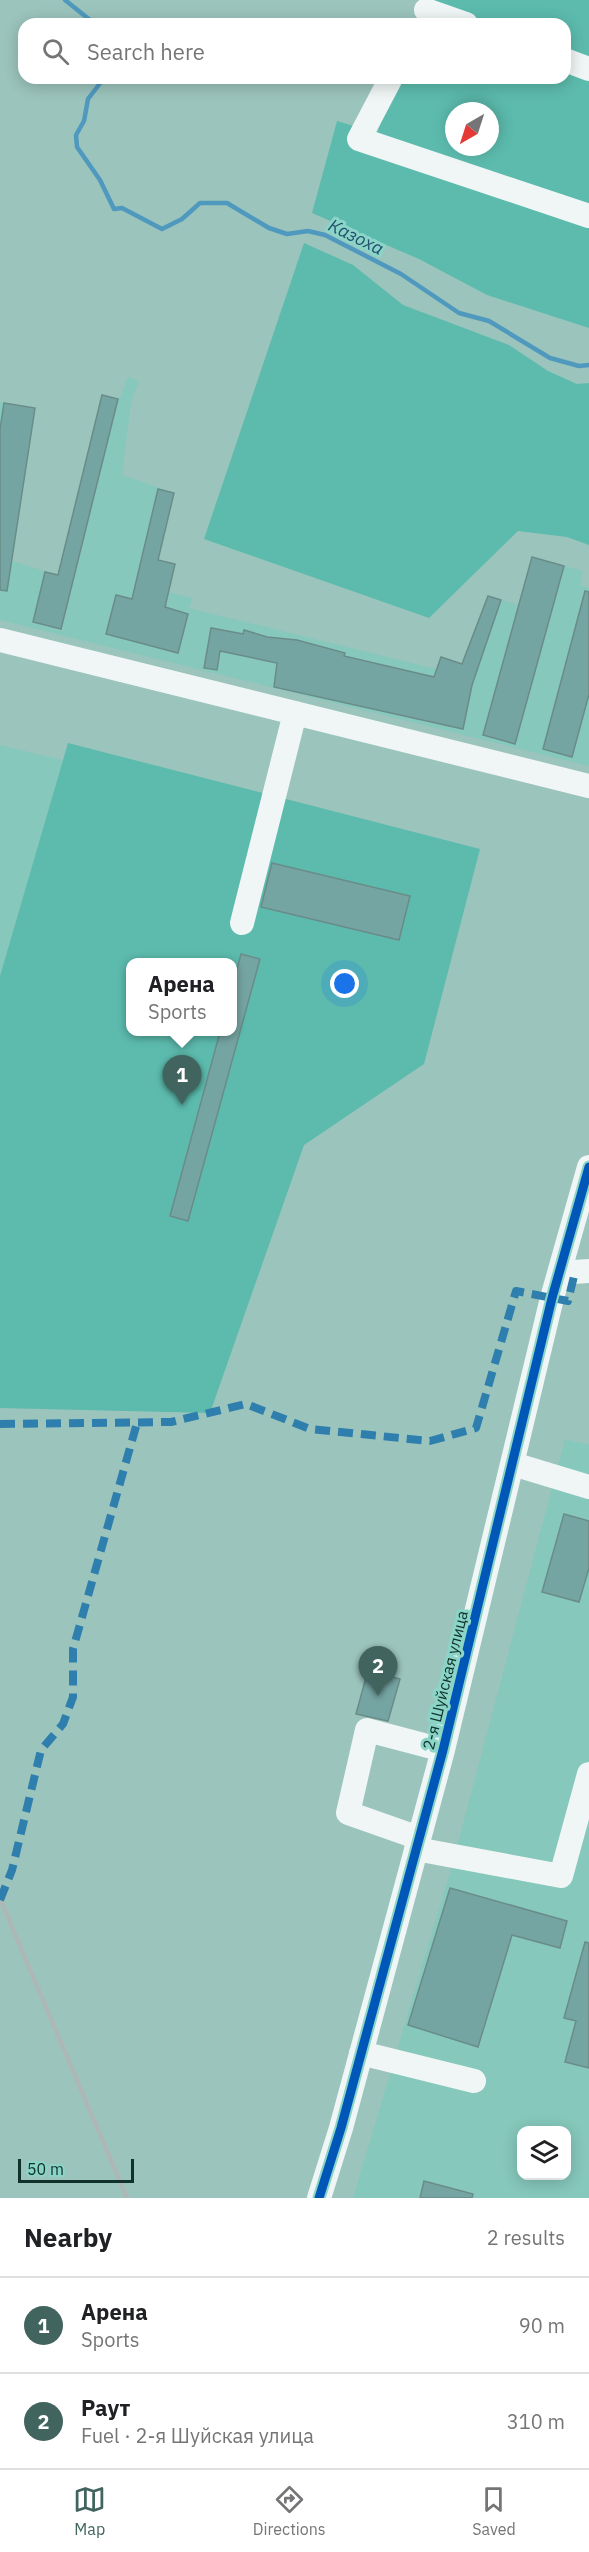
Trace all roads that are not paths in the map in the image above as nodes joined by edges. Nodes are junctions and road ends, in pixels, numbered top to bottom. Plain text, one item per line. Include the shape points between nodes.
1 (422, 11) edge
2 (446, 18) edge
3 (571, 62) edge
4 (589, 69) edge
5 (388, 84) edge
6 (589, 216) edge
7 (0, 640) edge
8 (295, 713) junction
9 (589, 786) edge
10 (242, 923) dead end
11 (589, 1167) edge
12 (589, 1270) edge
13 (559, 1273) junction
14 (513, 1464) junction
15 (589, 1486) edge
16 (443, 1750) junction
17 (589, 1774) edge
18 (418, 1843) junction
19 (362, 2053) junction
20 (474, 2081) dead end
21 (320, 2198) edge

1 - 2 street
3 - 4 street
5 - 6 street via 359,139
7 - 8 street
8 - 9 street
8 - 10 street
11 - 13 street, 2-я Шуйская улица
12 - 13 street
13 - 14 street, 2-я Шуйская улица
14 - 15 street
14 - 16 street, 2-я Шуйская улица
16 - 18 street, 2-я Шуйская улица
16 - 18 street via 367,1730 348,1813
17 - 18 street via 561,1876
18 - 19 street, 2-я Шуйская улица
19 - 20 street
19 - 21 street, 2-я Шуйская улица

